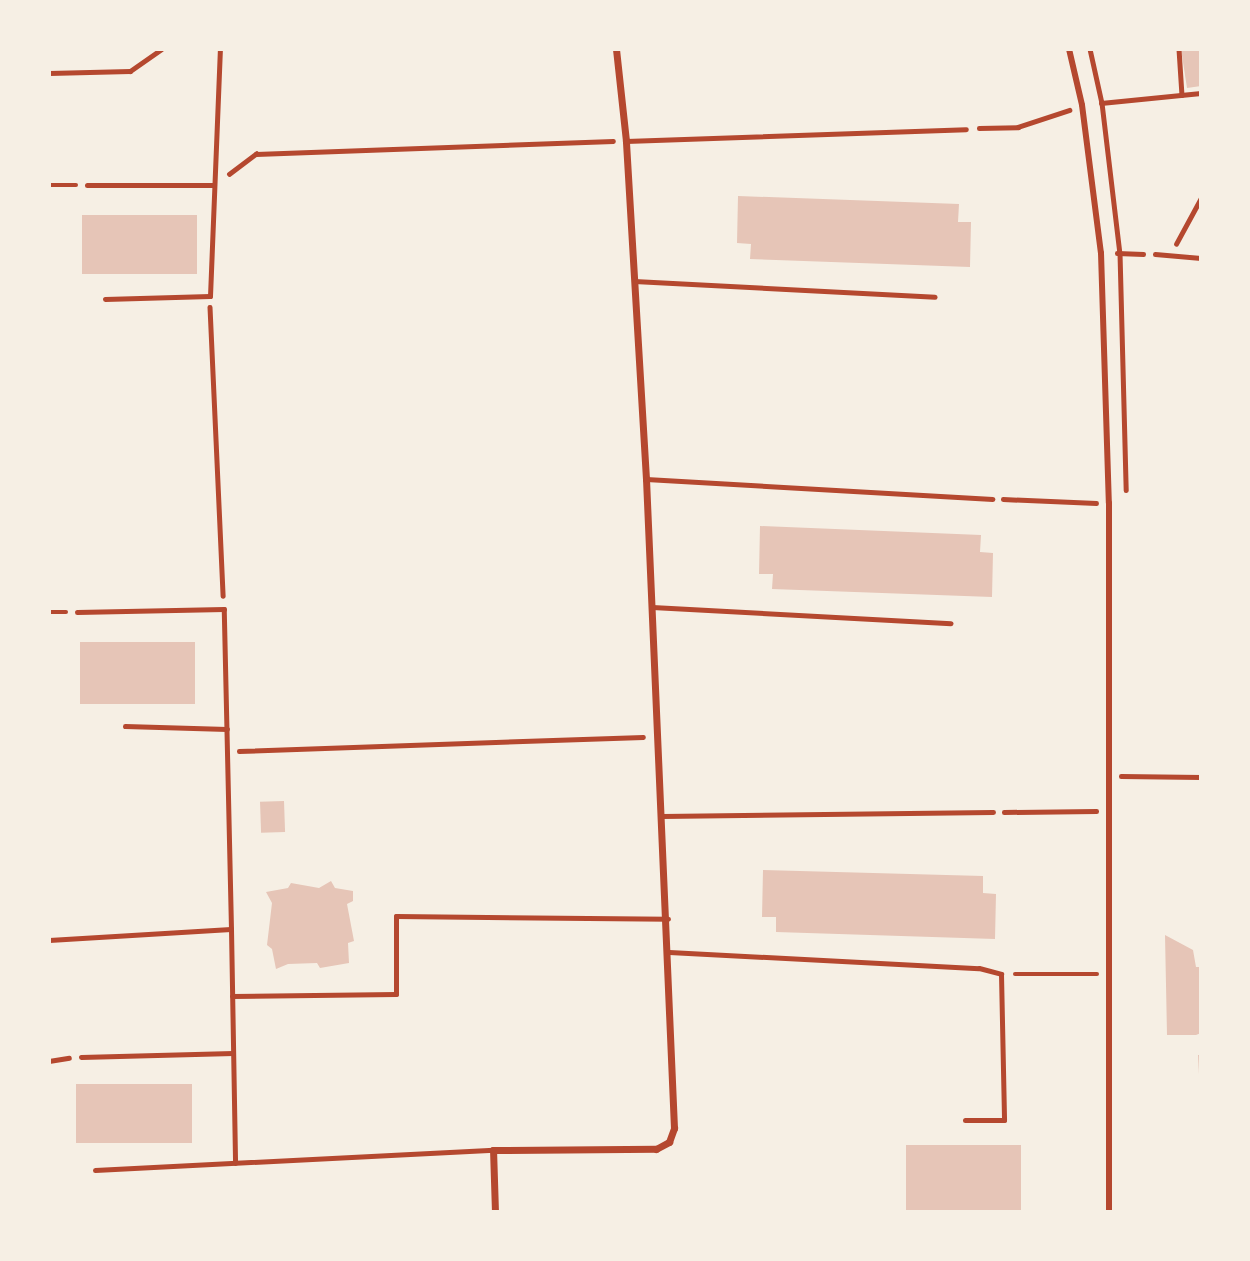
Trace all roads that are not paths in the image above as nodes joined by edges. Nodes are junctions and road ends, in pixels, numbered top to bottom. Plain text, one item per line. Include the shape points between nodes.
1 (161, 49) edge
2 (220, 49) edge
3 (615, 49) edge
4 (1069, 49) edge
5 (49, 73) edge
6 (966, 129) road end
7 (626, 141) junction
8 (87, 185) road end
9 (214, 185) junction
10 (1155, 254) road end
11 (1201, 258) edge
12 (634, 281) junction
13 (935, 297) dead end
14 (105, 299) dead end
15 (646, 479) junction
16 (992, 499) road end
17 (652, 607) junction
18 (76, 612) dead end
19 (951, 623) dead end
20 (125, 726) dead end
21 (227, 729) junction
22 (993, 812) road end
23 (662, 816) junction
24 (668, 919) junction
25 (231, 929) junction
26 (49, 940) edge
27 (669, 952) junction
28 (232, 996) junction
29 (233, 1053) junction
30 (81, 1057) dead end
31 (965, 1121) dead end
32 (493, 1150) junction
33 (235, 1164) junction
34 (95, 1170) dead end
35 (495, 1212) edge
36 (1109, 1212) edge

1 - 5 lane via 130,71
2 - 9 lane
3 - 7 street
4 - 36 street via 1082,105 1101,253 1109,503
6 - 7 lane
7 - 12 street
8 - 9 lane
9 - 14 lane via 210,296
10 - 11 lane
12 - 13 lane
12 - 15 street
15 - 16 lane
15 - 17 street
17 - 19 lane
17 - 23 street
18 - 21 lane via 224,609
20 - 21 lane
21 - 25 lane
22 - 23 lane
23 - 24 street
24 - 27 street
24 - 28 lane via 396,916 396,994
25 - 26 lane
25 - 28 lane
27 - 31 lane via 979,968 1001,975 1004,1120
27 - 32 street via 674,1128 669,1142 656,1149
28 - 29 lane
29 - 30 lane
29 - 33 lane
32 - 33 lane
32 - 35 street
33 - 34 lane

